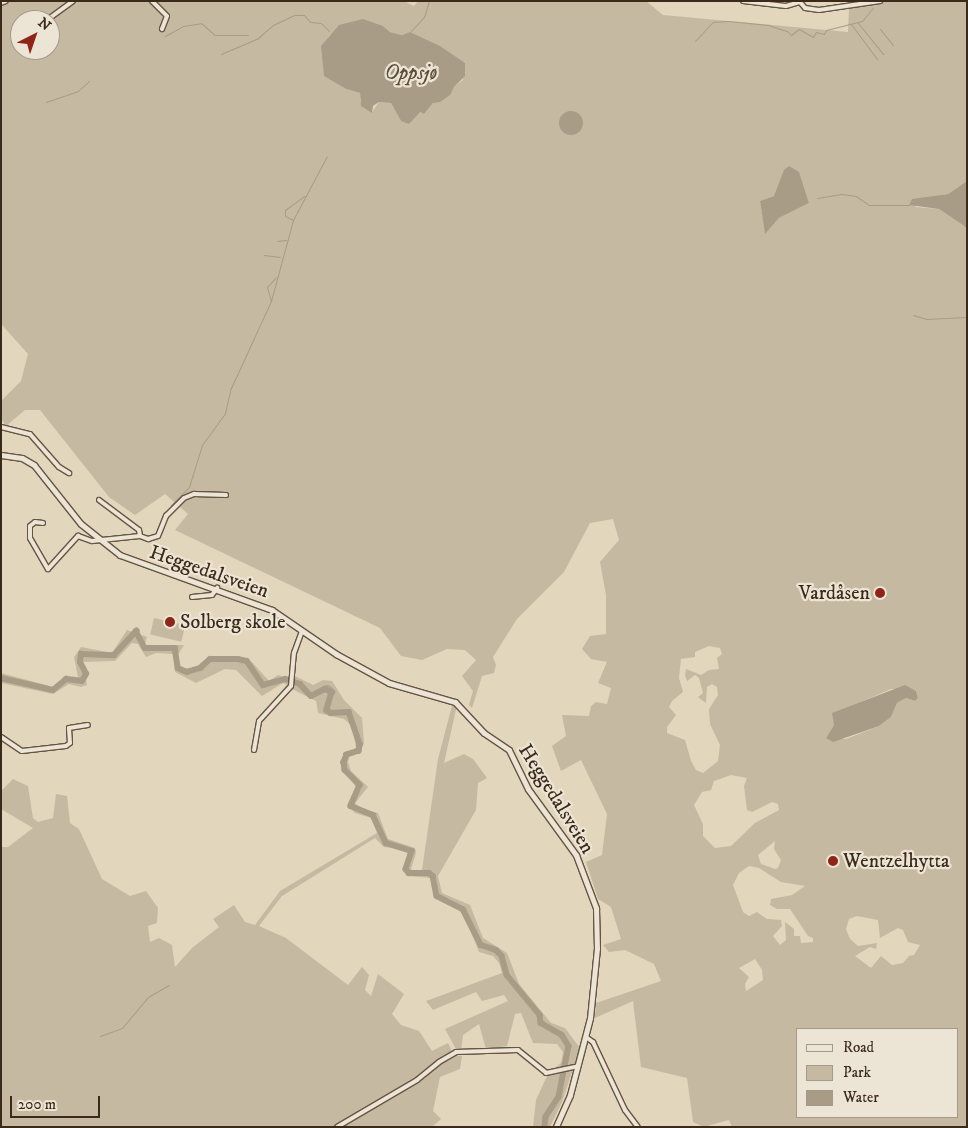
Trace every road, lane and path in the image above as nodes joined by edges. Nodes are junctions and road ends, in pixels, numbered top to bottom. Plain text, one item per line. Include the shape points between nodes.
1 (6, 1) edge
2 (73, 1) edge
3 (152, 1) edge
4 (743, 1) edge
5 (880, 1) edge
6 (800, 2) edge
7 (870, 2) edge
8 (1, 3) edge
9 (60, 10) edge
10 (162, 30) dead end
11 (1, 427) edge
12 (1, 455) edge
13 (69, 473) dead end
14 (226, 495) dead end
15 (99, 500) dead end
16 (43, 523) dead end
17 (140, 536) junction
18 (99, 540) junction
19 (217, 588) junction
20 (192, 597) dead end
21 (302, 630) junction
22 (88, 724) dead end
23 (1, 737) edge
24 (254, 750) dead end
25 (586, 1037) junction
26 (578, 1066) junction
27 (337, 1127) edge
28 (556, 1127) edge
29 (638, 1127) edge

1 - 8 street
2 - 9 street
3 - 10 street via 167,16
4 - 6 street via 786,6
5 - 7 street
6 - 7 street via 810,10 819,10
11 - 13 street via 30,434 59,467
12 - 18 main road, Heggedalsveien via 22,458 34,465 77,519
14 - 17 street via 194,494 184,498 166,516 158,536 148,539
15 - 17 street via 139,530
16 - 18 street via 35,522 30,526 30,538 48,568 78,536 92,542
17 - 18 street
18 - 19 main road, Heggedalsveien via 127,558
19 - 20 street via 212,595
19 - 21 main road, Heggedalsveien via 272,610
21 - 24 street via 294,653 292,681 260,721
21 - 25 main road, Heggedalsveien via 336,654 396,686 455,702 484,733 509,750 528,789 576,855 594,900 597,948
22 - 23 street via 69,728 70,743 66,746 22,751
25 - 26 main road, Heggedalsveien
25 - 29 street via 593,1042 625,1110
26 - 27 street via 543,1072 528,1055 518,1050 456,1052 417,1080
26 - 28 main road, Heggedalsveien via 568,1102

